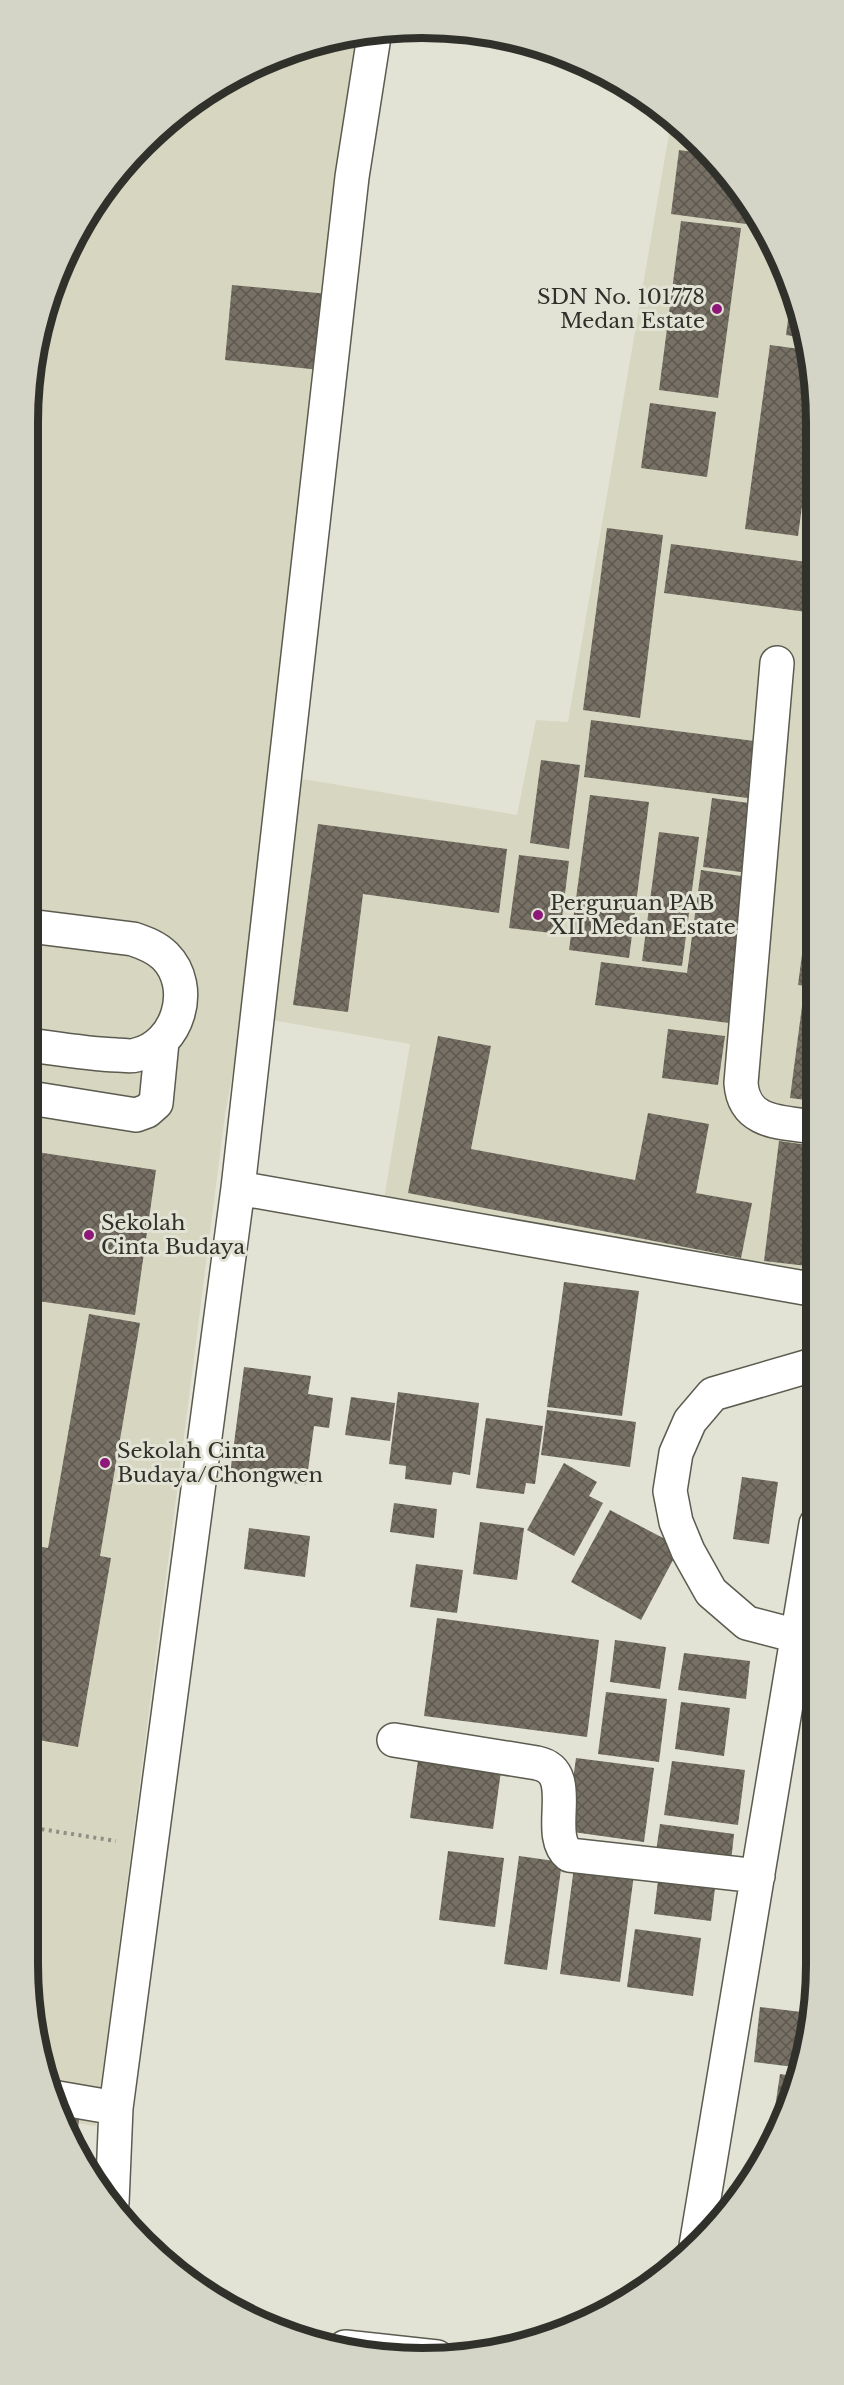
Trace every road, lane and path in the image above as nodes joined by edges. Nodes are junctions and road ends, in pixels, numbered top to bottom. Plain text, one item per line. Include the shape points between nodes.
1 (373, 41) edge
2 (777, 663) dead end
3 (38, 927) edge
4 (162, 1042) junction
5 (38, 1046) edge
6 (38, 1099) edge
7 (806, 1126) edge
8 (238, 1188) junction
9 (806, 1288) edge
10 (806, 1367) edge
11 (806, 1583) edge
12 (797, 1636) junction
13 (394, 1740) dead end
14 (38, 1829) edge
15 (149, 1847) junction
16 (758, 1876) junction
17 (63, 2099) edge
18 (116, 2108) junction
19 (113, 2191) edge
20 (699, 2230) edge

1 - 8 street via 352,177
2 - 7 street via 742,1097 758,1115
3 - 4 street via 133,939 166,957 178,976 182,995 177,1020
4 - 5 street via 135,1055
4 - 6 street via 156,1103 142,1114
8 - 9 street
8 - 15 street
10 - 12 street via 713,1394 690,1421 676,1453 670,1491 676,1522 711,1592 747,1623
11 - 12 street
12 - 16 street
13 - 16 street via 550,1768 558,1780 561,1844 569,1855
14 - 15 path
15 - 18 street
16 - 20 street
17 - 18 street
18 - 19 street

